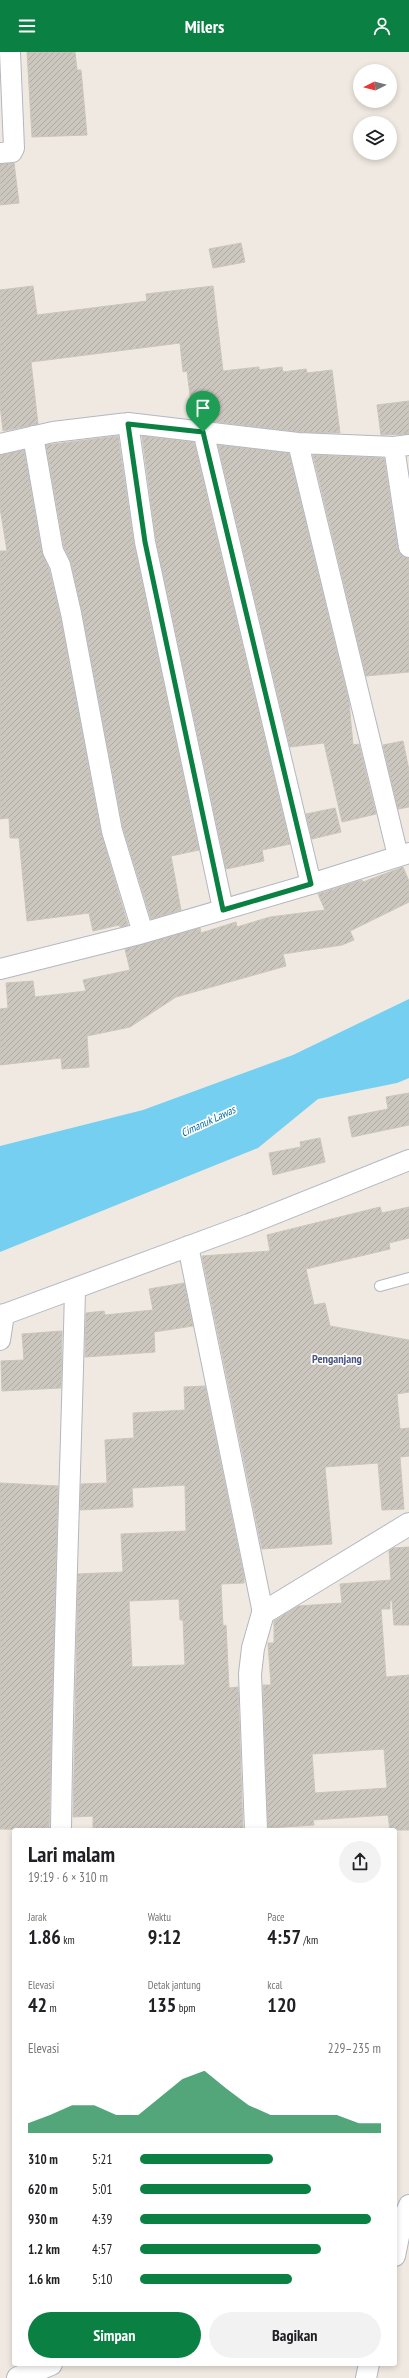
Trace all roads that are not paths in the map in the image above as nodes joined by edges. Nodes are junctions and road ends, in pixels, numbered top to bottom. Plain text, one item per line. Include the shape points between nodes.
1 (10, 52) edge
2 (0, 153) edge
3 (128, 424) junction
4 (203, 432) junction
5 (33, 436) junction
6 (298, 443) junction
7 (0, 444) edge
8 (402, 446) edge
9 (409, 547) edge
10 (404, 855) edge
11 (311, 884) junction
12 (223, 910) junction
13 (144, 933) junction
14 (0, 969) edge
15 (409, 1160) edge
16 (188, 1246) junction
17 (409, 1278) edge
18 (380, 1286) dead end
19 (75, 1289) junction
20 (2, 1315) edge
21 (0, 1340) edge
22 (409, 1524) edge
23 (263, 1613) junction
24 (61, 1828) edge
25 (256, 1828) edge
26 (409, 2205) edge
27 (397, 2246) edge
28 (46, 2366) edge
29 (368, 2366) edge
30 (18, 2378) edge
31 (366, 2378) edge

1 - 2 street via 14,148 12,152
3 - 4 street
3 - 5 street via 90,426
3 - 12 street via 145,542
4 - 6 street
4 - 11 street
5 - 7 street
5 - 13 street via 53,551 60,565 71,613 112,831
6 - 8 street
6 - 10 street
8 - 9 street
10 - 11 street
11 - 12 street
12 - 13 street
13 - 14 street
15 - 16 street
16 - 19 street
16 - 23 street
17 - 18 lane
19 - 20 street
19 - 24 street via 63,1647
20 - 21 street
22 - 23 street
23 - 25 street via 253,1648 250,1674
26 - 27 street
28 - 30 street
29 - 31 street

